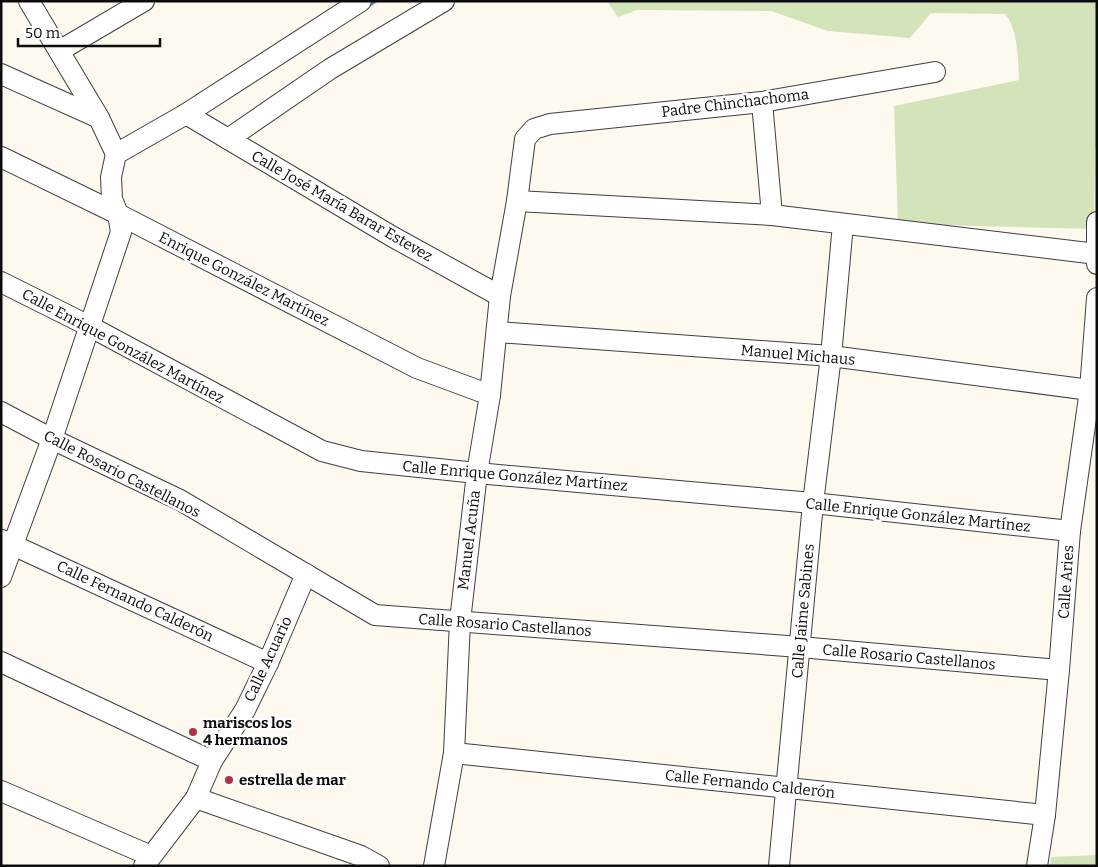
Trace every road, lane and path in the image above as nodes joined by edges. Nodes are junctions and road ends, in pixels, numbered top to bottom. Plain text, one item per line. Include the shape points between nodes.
1 (29, 1) edge
2 (144, 1) edge
3 (361, 1) edge
4 (444, 1) edge
5 (59, 51) junction
6 (935, 72) dead end
7 (1, 74) edge
8 (762, 102) junction
9 (186, 114) junction
10 (99, 118) junction
11 (534, 129) joint
12 (228, 139) junction
13 (116, 154) junction
14 (1, 157) edge
15 (517, 201) junction
16 (118, 214) junction
17 (772, 215) junction
18 (1097, 222) edge
19 (843, 224) junction
20 (1096, 254) edge
21 (1097, 264) edge
22 (1, 282) edge
23 (500, 296) junction
24 (1097, 298) edge
25 (89, 326) junction
26 (498, 332) junction
27 (831, 356) junction
28 (1094, 389) edge
29 (490, 395) junction
30 (1, 412) edge
31 (52, 439) junction
32 (477, 473) junction
33 (813, 503) junction
34 (1070, 531) junction
35 (7, 542) edge
36 (306, 574) junction
37 (1, 577) edge
38 (460, 621) junction
39 (800, 648) junction
40 (1, 662) edge
41 (268, 663) junction
42 (1059, 670) junction
43 (454, 753) junction
44 (212, 761) junction
45 (785, 788) junction
46 (1, 791) edge
47 (196, 798) junction
48 (1045, 815) junction
49 (148, 861) edge
50 (380, 866) edge
51 (434, 866) edge
52 (778, 866) edge
53 (1037, 866) edge

1 - 5 street
2 - 5 street
3 - 9 street
4 - 12 street via 330,69
5 - 10 street
6 - 8 street, Padre Chinchachoma
7 - 10 street
8 - 11 street, Padre Chinchachoma via 550,124
8 - 17 street
9 - 12 street, Calle José María Barar Estevez
9 - 13 street
10 - 13 street
11 - 15 street, Manuel Acuña via 525,139
12 - 23 street, Calle José María Barar Estevez
13 - 16 street via 111,177 112,199
14 - 16 street, Enrique González Martínez
15 - 17 street
15 - 23 street, Manuel Acuña
16 - 25 street via 121,232
16 - 29 street, Enrique González Martínez via 417,368
17 - 19 street
18 - 20 street
19 - 20 street
19 - 27 street, Calle Jaime Sabines
20 - 21 street
22 - 25 street, Calle Enrique González Martínez
23 - 26 street, Manuel Acuña
24 - 28 street, Calle Aries
25 - 31 street
25 - 32 street, Calle Enrique González Martínez via 322,451 361,461
26 - 27 street, Manuel Michaus
26 - 29 street, Manuel Acuña
27 - 28 street, Manuel Michaus
27 - 33 street, Calle Jaime Sabines
28 - 34 street, Calle Aries
29 - 32 street, Manuel Acuña
30 - 31 street, Calle Rosario Castellanos
31 - 35 street
31 - 36 street, Calle Rosario Castellanos via 180,500
32 - 33 street, Calle Enrique González Martínez
32 - 38 street, Manuel Acuña
33 - 34 street, Calle Enrique González Martínez
33 - 39 street, Calle Jaime Sabines
34 - 42 street, Calle Aries
35 - 37 street
35 - 41 street, Calle Fernando Calderón
36 - 38 street, Calle Rosario Castellanos via 375,615
36 - 41 street, Calle Acuario
38 - 39 street, Calle Rosario Castellanos
38 - 43 street, Manuel Acuña
39 - 42 street, Calle Rosario Castellanos
39 - 45 street, Calle Jaime Sabines
40 - 44 street
41 - 44 street, Calle Acuario via 245,710
42 - 48 street, Calle Aries
43 - 45 street, Calle Fernando Calderón
43 - 51 street, Manuel Acuña
44 - 47 street, Calle Acuario
45 - 48 street, Calle Fernando Calderón
45 - 52 street, Calle Jaime Sabines
46 - 49 street
47 - 49 street, Calle Acuario
47 - 50 street via 361,856
48 - 53 street, Calle Aries

